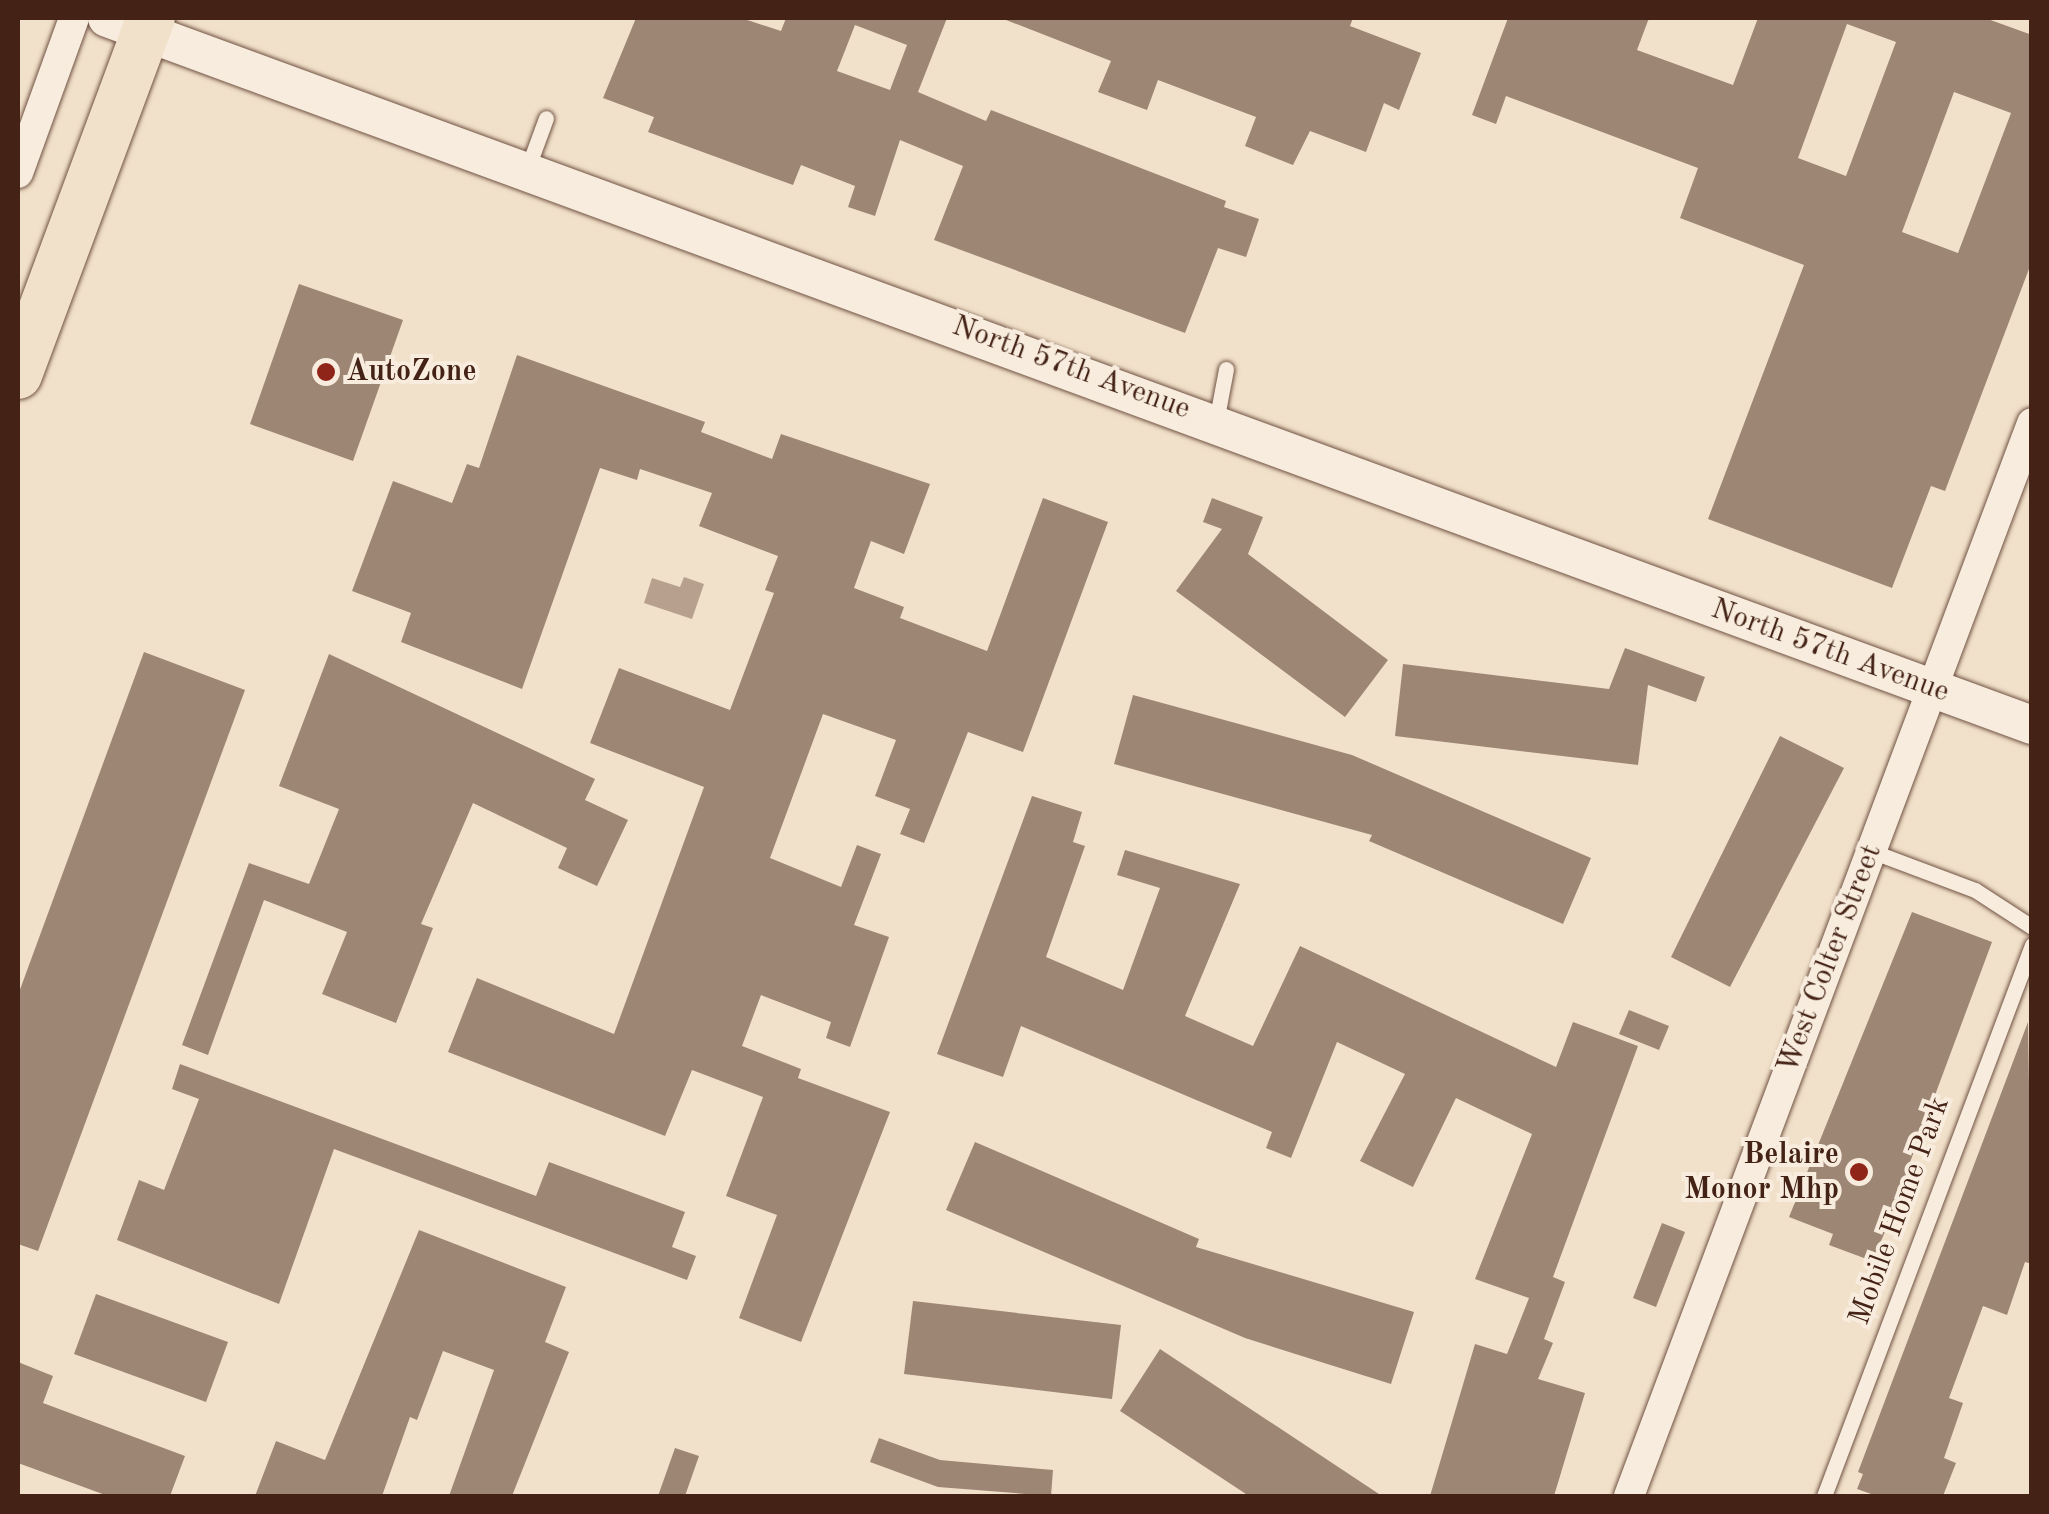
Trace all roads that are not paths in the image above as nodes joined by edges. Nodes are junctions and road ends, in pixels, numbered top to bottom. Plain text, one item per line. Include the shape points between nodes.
1 (74, 18) edge
2 (135, 22) edge
3 (546, 118) dead end
4 (528, 167) junction
5 (18, 172) edge
6 (1226, 369) dead end
7 (18, 375) edge
8 (1216, 422) junction
9 (2032, 422) edge
10 (1932, 688) junction
11 (2032, 725) edge
12 (1871, 851) junction
13 (2032, 927) edge
14 (2032, 945) edge
15 (1630, 1496) edge
16 (1824, 1496) edge

1 - 5 street
2 - 4 street, North 57th Avenue
2 - 7 main road
3 - 4 lane
4 - 8 street, North 57th Avenue
6 - 8 lane
8 - 10 street, North 57th Avenue
9 - 10 street, West Colter Street
10 - 11 street, North 57th Avenue
10 - 12 street, West Colter Street
12 - 13 lane via 1976,890
12 - 15 street, West Colter Street
14 - 16 lane, Mobile Home Park

